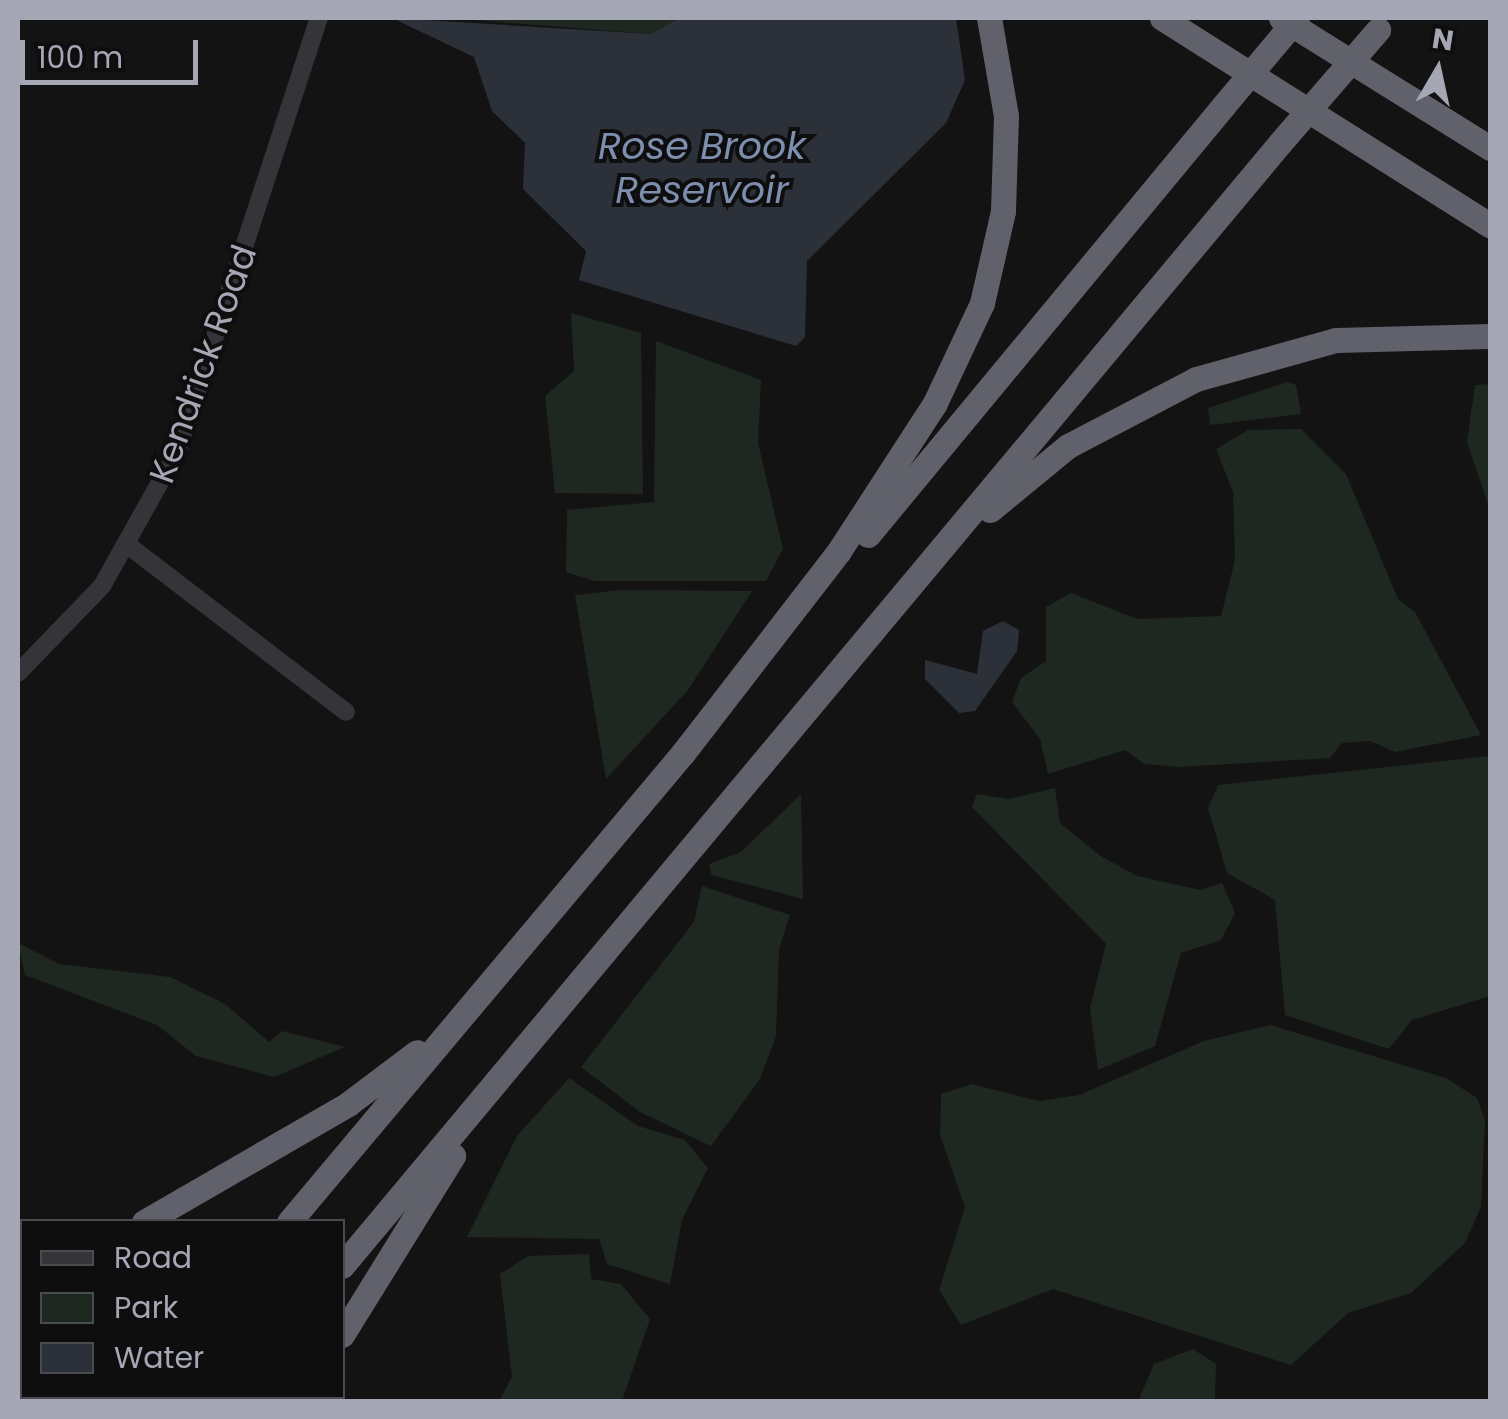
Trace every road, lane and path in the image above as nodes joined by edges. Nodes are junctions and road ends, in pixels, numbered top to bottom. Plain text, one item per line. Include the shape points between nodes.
1 (319, 18) edge
2 (989, 18) edge
3 (1162, 18) edge
4 (1281, 18) edge
5 (1297, 18) edge
6 (1385, 24) edge
7 (1490, 148) edge
8 (1490, 225) edge
9 (1490, 336) edge
10 (129, 546) junction
11 (779, 630) junction
12 (18, 673) edge
13 (825, 692) junction
14 (346, 712) dead end
15 (489, 983) junction
16 (561, 1007) junction
17 (149, 1219) edge
18 (292, 1219) edge
19 (345, 1262) edge
20 (345, 1330) edge

1 - 10 street, Kendrick Road via 177,452
2 - 11 highway via 1007,150 982,303 898,465
3 - 8 highway
4 - 7 highway
5 - 11 highway, bridge
6 - 13 highway, bridge
9 - 13 highway via 1374,336 1297,348 1131,408 992,507
10 - 12 street, Kendrick Road
10 - 14 street
11 - 15 highway
13 - 16 highway
15 - 17 highway via 348,1104
15 - 18 highway
16 - 19 highway
16 - 20 highway via 438,1177

